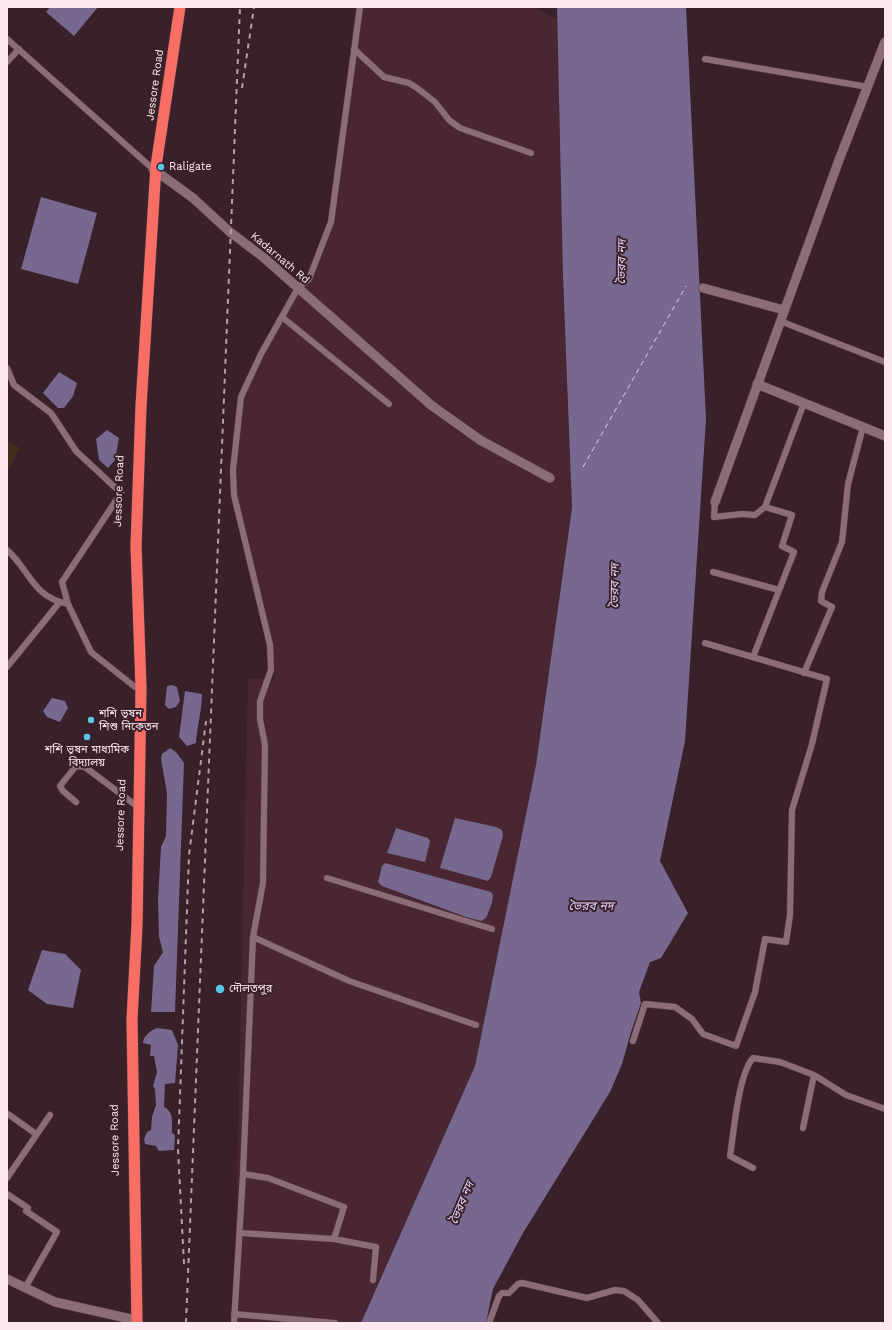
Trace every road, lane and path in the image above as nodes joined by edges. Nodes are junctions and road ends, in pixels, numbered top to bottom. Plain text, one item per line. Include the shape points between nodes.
1 (180, 7) edge
2 (360, 7) edge
3 (7, 39) edge
4 (885, 42) edge
5 (19, 49) junction
6 (354, 49) junction
7 (705, 59) dead end
8 (7, 62) edge
9 (868, 87) junction
10 (531, 153) dead end
11 (155, 169) junction
12 (298, 288) junction
13 (703, 288) dead end
14 (784, 310) junction
15 (282, 317) junction
16 (780, 321) junction
17 (885, 362) edge
18 (7, 368) edge
19 (756, 384) junction
20 (804, 403) junction
21 (389, 404) dead end
22 (863, 427) junction
23 (885, 436) edge
24 (550, 478) dead end
25 (715, 502) joint
26 (766, 506) junction
27 (7, 550) edge
28 (713, 572) dead end
29 (779, 590) junction
30 (60, 603) junction
31 (68, 604) junction
32 (705, 643) dead end
33 (753, 657) junction
34 (7, 667) edge
35 (804, 673) junction
36 (136, 687) junction
37 (76, 802) dead end
38 (134, 804) junction
39 (327, 878) dead end
40 (492, 929) dead end
41 (253, 937) junction
42 (476, 1026) dead end
43 (633, 1041) dead end
44 (814, 1075) junction
45 (885, 1110) edge
46 (8, 1114) dead end
47 (50, 1115) dead end
48 (803, 1128) dead end
49 (36, 1134) junction
50 (753, 1168) dead end
51 (244, 1174) junction
52 (7, 1178) edge
53 (7, 1194) edge
54 (240, 1233) junction
55 (334, 1239) junction
56 (7, 1279) edge
57 (373, 1280) dead end
58 (25, 1288) junction
59 (234, 1314) junction
60 (133, 1322) edge
61 (234, 1323) edge
62 (335, 1323) edge
63 (489, 1323) edge
64 (658, 1323) edge

1 - 11 highway, Jessore Road
2 - 6 street
3 - 5 street, Kadarnath Rd
4 - 9 main road
5 - 8 street
5 - 11 street, Kadarnath Rd
6 - 10 street via 384,77 409,83 417,88 435,102 449,120 460,128
6 - 12 street via 331,222 309,279
7 - 9 street
9 - 14 main road
11 - 12 main road, Kadarnath Rd via 193,198
11 - 36 highway, Jessore Road via 148,199 130,543
11 - 60 highway, Jessore Road via 141,406 136,546 141,688 137,925 132,1019
12 - 15 street
12 - 24 main road, Kadarnath Rd via 431,405 480,440
13 - 14 main road
14 - 16 main road
15 - 21 street
15 - 41 street via 241,397 233,470 234,495 270,645 271,664 260,701 260,719 266,745 263,883
16 - 17 street
16 - 19 main road
18 - 31 street via 14,386 51,413 76,451 121,493 62,582
19 - 20 main road
19 - 25 main road
20 - 22 main road
20 - 26 street
22 - 23 main road
22 - 35 street via 848,484 842,542 822,592 821,601 832,607
25 - 26 street via 714,517 755,515
26 - 29 street via 792,515 782,546 794,552
27 - 30 street via 36,588
28 - 29 street
29 - 33 street
30 - 31 street
30 - 34 street
31 - 36 street via 91,652
32 - 33 street
33 - 35 street
35 - 43 street via 827,679 812,744 792,810 790,899 786,942 765,939 756,992 736,1046 703,1034 692,1019 675,1007 645,1004
36 - 38 highway, Jessore Road
37 - 38 street via 63,792 60,786 76,766 85,766
38 - 60 highway, Jessore Road via 127,1065
39 - 40 street
41 - 42 street via 349,981
41 - 51 street
44 - 45 street via 846,1095
44 - 48 street
44 - 50 street via 780,1062 751,1059 739,1100 730,1156
46 - 49 street
47 - 49 street
49 - 52 street
51 - 54 street
51 - 55 street via 268,1178 344,1207
53 - 58 street via 28,1208 26,1211 57,1232
54 - 55 street
54 - 59 street
55 - 57 street via 376,1247
56 - 58 main road
58 - 60 main road via 55,1302
59 - 61 street
59 - 62 street
63 - 64 street via 499,1296 502,1293 509,1293 518,1284 587,1298 615,1290 624,1291 638,1300

